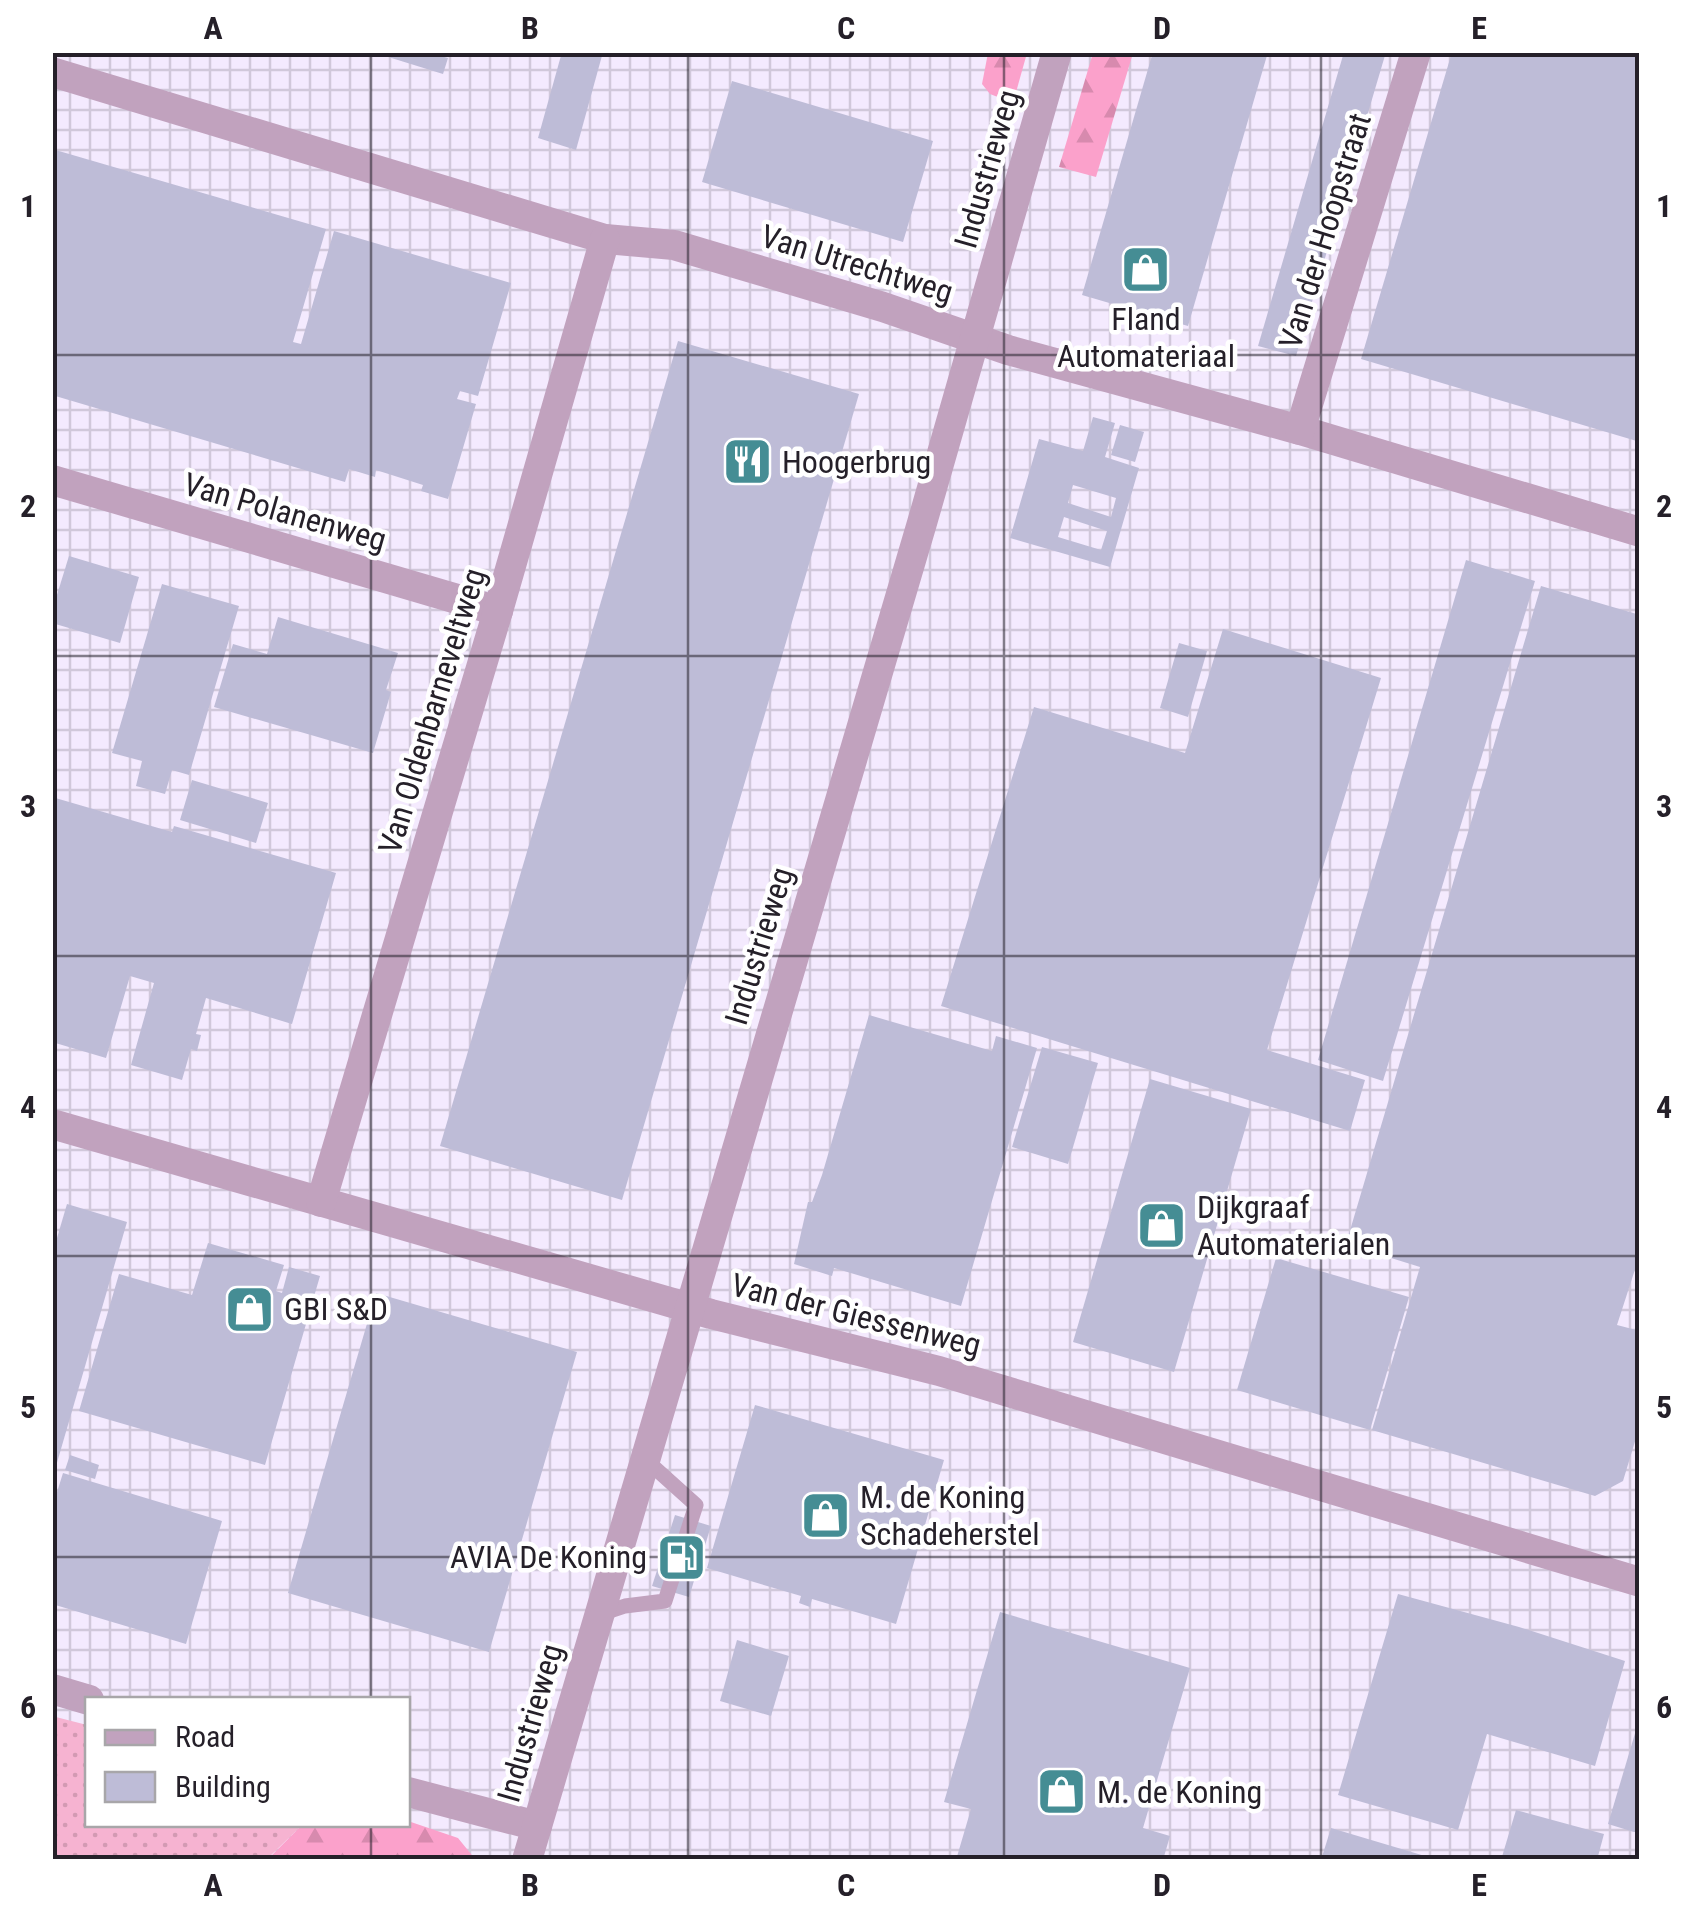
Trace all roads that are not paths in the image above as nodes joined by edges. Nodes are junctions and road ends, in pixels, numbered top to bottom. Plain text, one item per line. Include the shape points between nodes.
1 (1058, 52) edge
2 (1416, 52) edge
3 (52, 72) edge
4 (605, 239) junction
5 (974, 337) junction
6 (1300, 430) junction
7 (52, 480) edge
8 (1640, 532) edge
9 (498, 611) junction
10 (52, 1124) edge
11 (321, 1202) junction
12 (689, 1307) junction
13 (645, 1458) junction
14 (1640, 1582) edge
15 (598, 1615) junction
16 (52, 1689) edge
17 (85, 1699) edge
18 (410, 1793) edge
19 (536, 1826) junction
20 (526, 1860) edge

1 - 5 street, Industrieweg
2 - 6 street, Van der Hoopstraat
3 - 4 street, Van Utrechtweg
4 - 5 street, Van Utrechtweg via 674,245
4 - 9 street, Van Oldenbarneveltweg
5 - 6 street, Van Utrechtweg
5 - 12 street, Industrieweg
6 - 8 street, Van Utrechtweg
7 - 9 street, Van Polanenweg
9 - 11 street, Van Oldenbarneveltweg
10 - 11 street, Van der Giessenweg
11 - 12 street, Van der Giessenweg
12 - 13 street, Industrieweg
12 - 14 street, Van der Giessenweg via 939,1371
13 - 15 street, Industrieweg
13 - 15 lane via 696,1505 692,1520 665,1601
15 - 19 street, Industrieweg
16 - 17 street
18 - 19 street
19 - 20 street, Industrieweg

